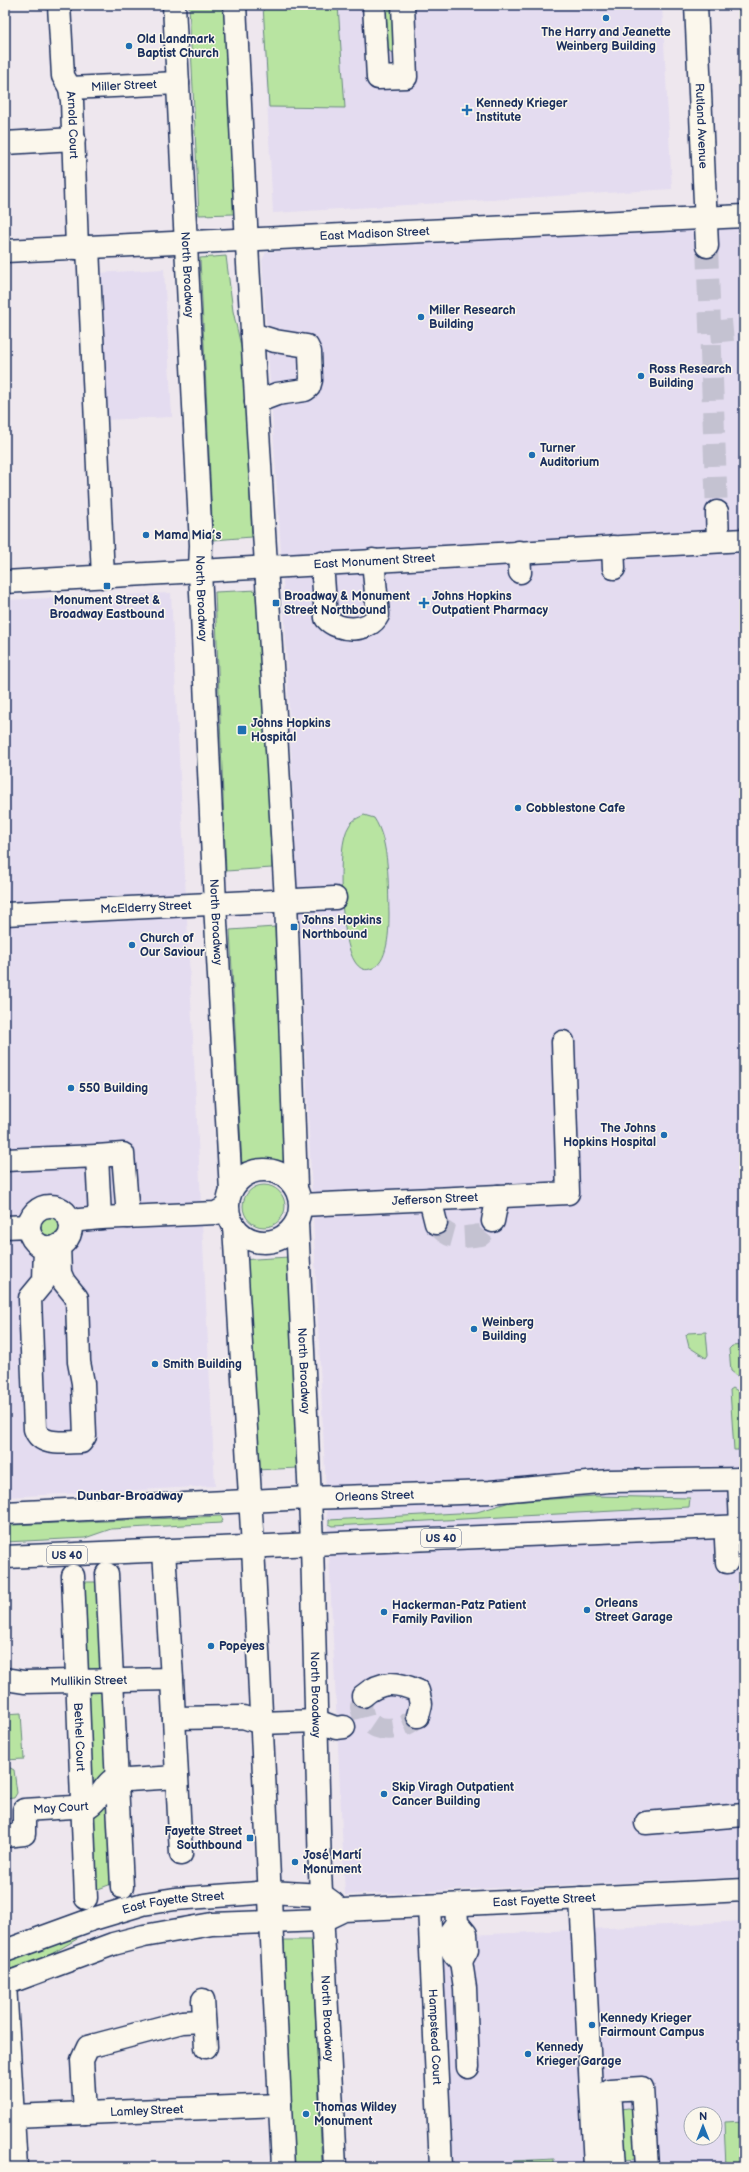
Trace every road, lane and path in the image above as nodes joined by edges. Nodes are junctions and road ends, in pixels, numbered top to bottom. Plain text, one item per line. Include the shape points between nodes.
1 (59, 5) edge
2 (174, 5) edge
3 (235, 5) edge
4 (374, 5) edge
5 (402, 5) edge
6 (696, 5) edge
7 (178, 83) junction
8 (70, 88) junction
9 (74, 139) junction
10 (5, 143) edge
11 (744, 216) edge
12 (706, 218) junction
13 (246, 239) junction
14 (186, 242) junction
15 (707, 246) tunnel mouth
16 (83, 247) junction
17 (5, 251) edge
18 (252, 334) junction
19 (256, 402) junction
20 (717, 512) tunnel mouth
21 (744, 540) edge
22 (718, 541) junction
23 (373, 560) junction
24 (322, 563) junction
25 (266, 566) junction
26 (200, 570) junction
27 (103, 577) junction
28 (5, 582) edge
29 (335, 898) dead end
30 (286, 900) junction
31 (215, 904) junction
32 (5, 914) edge
33 (563, 1042) dead end
34 (97, 1156) junction
35 (5, 1160) edge
36 (498, 1196) junction
37 (430, 1199) junction
38 (298, 1205) junction
39 (231, 1208) junction
40 (128, 1217) junction
41 (100, 1218) junction
42 (70, 1221) junction
43 (493, 1221) tunnel mouth
44 (436, 1224) tunnel mouth
45 (5, 1226) edge
46 (29, 1226) junction
47 (52, 1246) junction
48 (68, 1287) junction
49 (38, 1289) junction
50 (741, 1479) edge
51 (309, 1498) junction
52 (249, 1501) junction
53 (5, 1513) edge
54 (743, 1527) edge
55 (312, 1544) junction
56 (253, 1547) junction
57 (164, 1551) junction
58 (5, 1557) edge
59 (727, 1562) dead end
60 (107, 1574) dead end
61 (73, 1576) dead end
62 (5, 1679) edge
63 (172, 1679) junction
64 (112, 1680) junction
65 (78, 1681) junction
66 (363, 1696) dead end
67 (425, 1708) dead end
68 (174, 1718) junction
69 (317, 1721) junction
70 (261, 1723) junction
71 (344, 1727) dead end
72 (177, 1777) junction
73 (117, 1781) junction
74 (83, 1807) junction
75 (744, 1815) edge
76 (646, 1823) dead end
77 (5, 1836) edge
78 (181, 1854) dead end
79 (122, 1887) dead end
80 (744, 1890) edge
81 (270, 1892) junction
82 (322, 1895) junction
83 (86, 1898) dead end
84 (580, 1898) junction
85 (429, 1906) junction
86 (344, 1910) junction
87 (457, 1914) junction
88 (323, 1920) junction
89 (271, 1921) junction
90 (5, 1951) edge
91 (5, 1984) edge
92 (203, 2000) dead end
93 (204, 2021) junction
94 (206, 2047) dead end
95 (468, 2067) dead end
96 (280, 2105) junction
97 (85, 2113) junction
98 (13, 2116) junction
99 (16, 2167) edge
100 (283, 2167) edge
101 (335, 2167) edge
102 (441, 2167) edge
103 (595, 2167) edge
104 (615, 2167) edge
105 (647, 2167) edge

1 - 8 main road, Arnold Court via 63,76
2 - 7 main road, North Broadway
3 - 13 main road, North Broadway
4 - 5 main road via 378,78 406,77
6 - 12 main road, Rutland Avenue
7 - 8 main road, Miller Street
7 - 14 main road, North Broadway
8 - 9 main road, Arnold Court
9 - 10 main road
9 - 16 main road, Arnold Court
11 - 12 main road, East Madison Street
12 - 13 main road, East Madison Street
12 - 15 main road, Rutland Avenue
13 - 14 main road, East Madison Street
13 - 18 main road, North Broadway
14 - 16 main road, East Madison Street
14 - 26 main road, North Broadway via 201,545
16 - 17 main road, East Madison Street
16 - 27 main road, Arnold Court
18 - 19 main road, North Broadway
18 - 19 main road via 307,346 310,352 311,373 309,386 305,390 277,394
19 - 25 main road, North Broadway
20 - 22 main road
21 - 22 main road, East Monument Street
22 - 23 main road, East Monument Street via 614,558 520,562
23 - 24 main road, East Monument Street
23 - 24 main road via 378,615 375,622 368,626 340,628 332,625 326,618
24 - 25 main road, East Monument Street
25 - 26 main road, East Monument Street
25 - 30 main road, North Broadway
26 - 27 main road, East Monument Street
26 - 31 main road, North Broadway
27 - 28 main road, East Monument Street
29 - 30 main road, McElderry Street
30 - 31 main road, McElderry Street
30 - 38 main road, North Broadway
31 - 32 main road, McElderry Street
31 - 39 main road, North Broadway
33 - 36 main road, Jefferson Street via 568,1193
34 - 35 main road
34 - 40 main road via 123,1154
34 - 41 main road
36 - 37 main road, Jefferson Street
36 - 43 main road
37 - 38 main road, Jefferson Street
37 - 44 main road
38 - 39 main road via 289,1232 279,1239 267,1242 255,1241 244,1236
38 - 39 main road via 288,1178 277,1171 265,1169 242,1176
38 - 51 main road, North Broadway
39 - 40 main road via 216,1212
39 - 52 main road, North Broadway
40 - 41 main road
41 - 42 main road
42 - 46 main road via 57,1207 44,1207 34,1214
42 - 47 main road via 69,1235
45 - 46 main road
46 - 47 main road via 33,1239
47 - 48 main road via 60,1273
47 - 49 main road via 44,1281
48 - 49 main road
48 - 49 main road via 77,1298 85,1436 81,1442 44,1441 37,1436 30,1298
50 - 51 main road, Orleans Street via 609,1480 490,1492
50 - 54 main road
51 - 52 main road, Orleans Street
51 - 55 main road, North Broadway
52 - 53 main road, Orleans Street
52 - 56 main road, North Broadway
54 - 55 main road, US 40
54 - 59 main road via 726,1540
55 - 56 main road, US 40
55 - 69 main road, North Broadway
56 - 57 main road, US 40
56 - 70 main road, North Broadway
57 - 58 main road, US 40
57 - 63 main road
60 - 64 main road
61 - 65 main road, Bethel Court
62 - 65 main road, Mullikin Street via 24,1682
63 - 64 main road, Mullikin Street
63 - 68 main road
64 - 65 main road, Mullikin Street
64 - 73 main road
65 - 74 main road, Bethel Court
66 - 67 main road via 373,1687 388,1684 405,1685 418,1691
68 - 70 main road via 243,1717
68 - 72 main road
69 - 70 main road
69 - 71 main road via 336,1728
69 - 82 main road, North Broadway
70 - 81 main road, North Broadway
72 - 73 main road
72 - 78 main road
73 - 74 main road, May Court via 111,1781 106,1785 96,1802
73 - 79 main road
74 - 77 main road, May Court via 24,1810 24,1834
74 - 83 main road, Bethel Court
75 - 76 main road
80 - 84 main road, East Fayette Street
81 - 82 main road, East Fayette Street
81 - 89 main road, North Broadway
81 - 90 main road, East Fayette Street via 216,1895 143,1904
82 - 86 main road
82 - 88 main road, North Broadway
84 - 87 main road, East Fayette Street
84 - 103 main road
85 - 86 main road, East Fayette Street
85 - 87 main road, East Fayette Street
85 - 102 main road, Hampstead Court
86 - 88 main road, East Fayette Street
87 - 95 main road via 449,1934 451,1953 461,1962 465,1988
88 - 89 main road, East Fayette Street
88 - 101 main road, North Broadway
89 - 91 main road, East Fayette Street via 212,1924 144,1936 113,1944
89 - 96 main road, North Broadway
91 - 98 main road
92 - 93 main road
93 - 94 main road
93 - 97 main road via 182,2022 88,2047 82,2060
96 - 97 main road, Lamley Street
96 - 100 main road, North Broadway
97 - 98 main road, Lamley Street
98 - 99 main road
104 - 105 main road via 610,2090 642,2088

